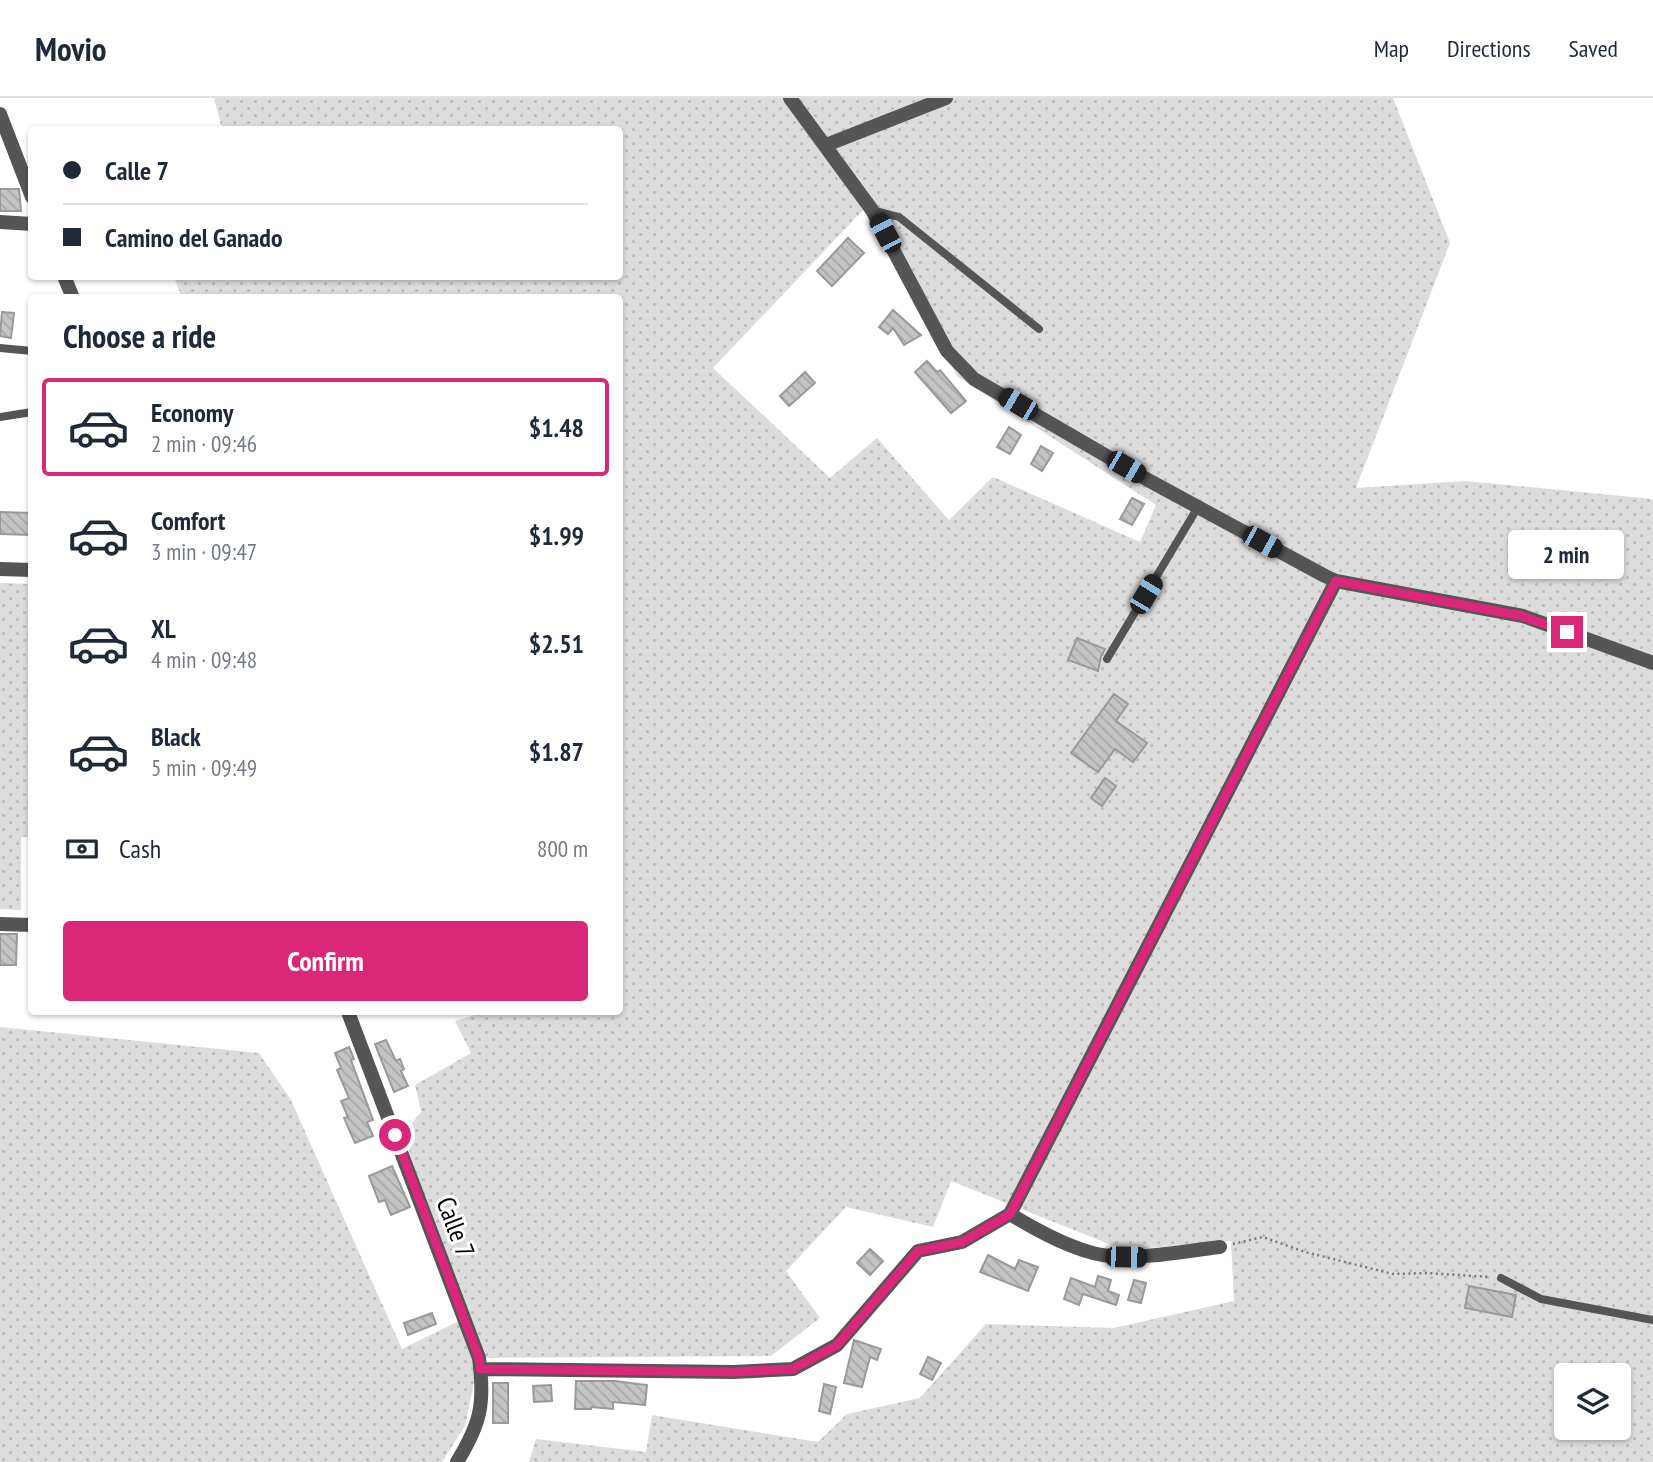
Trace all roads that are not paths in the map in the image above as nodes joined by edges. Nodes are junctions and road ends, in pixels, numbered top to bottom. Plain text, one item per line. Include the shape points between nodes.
1 (790, 98) edge
2 (946, 98) edge
3 (0, 114) edge
4 (826, 145) junction
5 (28, 187) edge
6 (872, 209) junction
7 (0, 222) edge
8 (28, 224) edge
9 (1039, 329) dead end
10 (0, 348) edge
11 (28, 351) edge
12 (28, 413) edge
13 (0, 417) edge
14 (1198, 508) junction
15 (0, 569) edge
16 (28, 570) edge
17 (1336, 581) junction
18 (1107, 659) dead end
19 (1653, 663) edge
20 (0, 924) edge
21 (28, 925) edge
22 (349, 1015) edge
23 (1010, 1214) junction
24 (1220, 1247) road end
25 (1501, 1278) road end
26 (1653, 1320) edge
27 (480, 1369) junction
28 (457, 1462) edge

1 - 4 street
2 - 4 street
3 - 5 street
4 - 6 street
6 - 9 lane via 900,217
6 - 14 street via 947,351 974,379
7 - 8 street
10 - 11 lane
12 - 13 lane
14 - 17 street
14 - 18 lane
15 - 16 street
17 - 19 street via 1522,616
17 - 23 street
20 - 21 street
22 - 27 street, Calle 7
23 - 24 street via 1038,1231 1109,1256 1143,1257
23 - 27 street via 962,1242 918,1251 837,1345 793,1369
25 - 26 lane via 1542,1299
27 - 28 street, Calle 7 via 483,1392 478,1422

